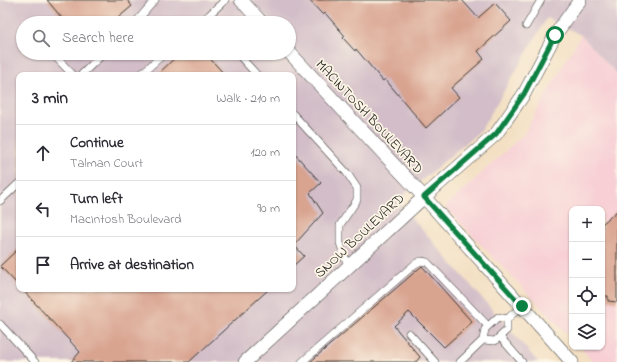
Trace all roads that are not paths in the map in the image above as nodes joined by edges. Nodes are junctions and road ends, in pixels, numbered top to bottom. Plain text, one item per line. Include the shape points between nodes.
1 (155, 0) edge
2 (225, 0) edge
3 (241, 0) edge
4 (541, 0) edge
5 (580, 0) edge
6 (209, 15) edge
7 (141, 16) edge
8 (256, 16) edge
9 (526, 26) dead end
10 (59, 60) edge
11 (97, 60) edge
12 (157, 60) edge
13 (243, 60) edge
14 (296, 60) edge
15 (70, 72) edge
16 (84, 72) edge
17 (143, 72) edge
18 (254, 72) edge
19 (296, 117) edge
20 (16, 186) edge
21 (424, 197) junction
22 (0, 201) edge
23 (348, 267) junction
24 (522, 306) junction
25 (507, 319) junction
26 (0, 324) edge
27 (488, 326) junction
28 (409, 334) dead end
29 (500, 337) junction
30 (483, 340) junction
31 (35, 362) edge
32 (245, 362) edge
33 (302, 362) edge
34 (435, 362) edge
35 (460, 362) edge
36 (522, 362) edge
37 (572, 362) edge

1 - 7 lane
2 - 6 lane
3 - 8 street
4 - 9 lane
5 - 21 street, SNOW BOULEVARD via 555,35 524,94 496,134
10 - 15 lane
11 - 16 lane
12 - 17 lane
13 - 18 lane
14 - 21 street, MACINTOSH BOULEVARD
19 - 23 lane via 347,173 357,188 357,200 340,225 340,243
20 - 22 lane
21 - 23 street, SNOW BOULEVARD
21 - 24 street, MACINTOSH BOULEVARD
23 - 32 street, SNOW BOULEVARD
24 - 25 lane
24 - 37 street, MACINTOSH BOULEVARD
25 - 27 lane via 498,317
25 - 29 lane via 507,330
26 - 31 lane
27 - 30 lane
27 - 33 lane via 427,262 421,261 409,268
28 - 34 lane
29 - 30 lane via 495,341
29 - 36 lane
30 - 35 lane

